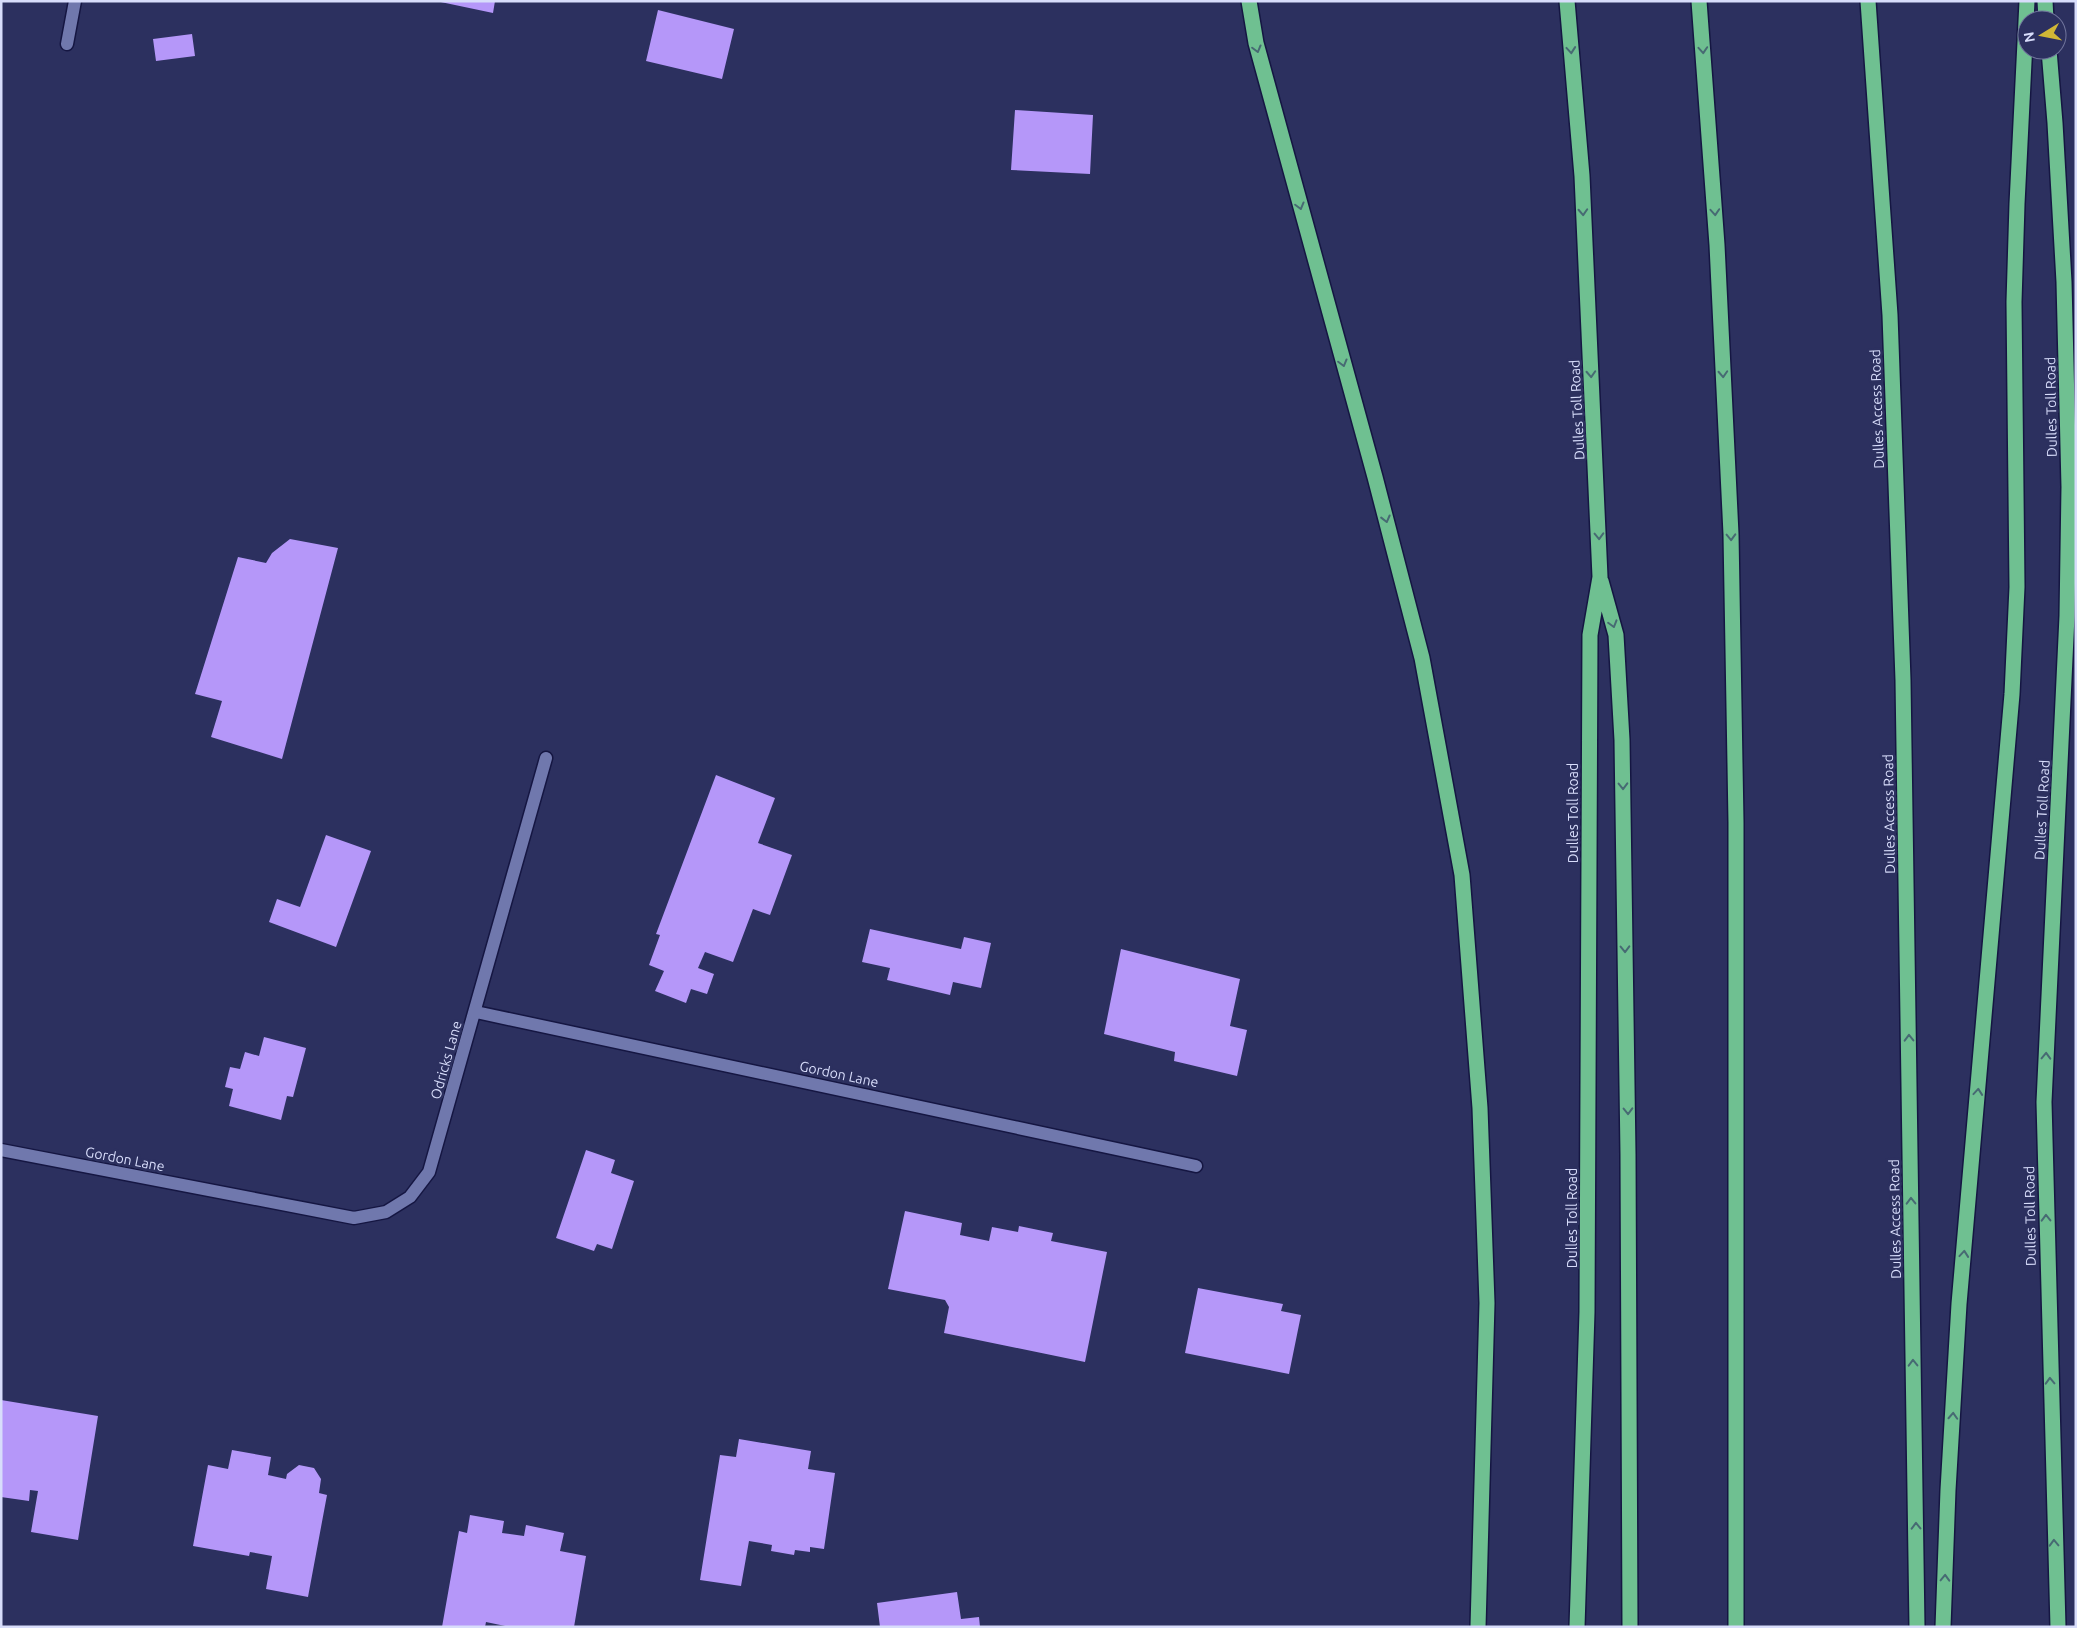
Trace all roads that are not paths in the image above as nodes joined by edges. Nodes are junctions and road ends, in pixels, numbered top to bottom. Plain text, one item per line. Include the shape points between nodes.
1 (75, 1) edge
2 (1249, 1) edge
3 (1567, 1) edge
4 (1699, 1) edge
5 (1868, 1) edge
6 (2027, 1) edge
7 (68, 44) dead end
8 (2050, 60) edge
9 (1600, 577) junction
10 (546, 758) dead end
11 (476, 1012) junction
12 (1, 1150) edge
13 (1196, 1166) dead end
14 (243, 1197) joint
15 (2055, 1573) junction
16 (1478, 1627) edge
17 (1577, 1627) edge
18 (1630, 1627) edge
19 (1736, 1627) edge
20 (1917, 1627) edge
21 (1944, 1627) edge
22 (2054, 1627) edge
23 (2058, 1627) edge

1 - 7 street
2 -> 16 highway via 1256,43 1422,658 1462,875 1480,1108 1487,1303
3 -> 9 highway, Dulles Toll Road via 1582,176
4 -> 19 highway via 1717,246 1732,544 1736,822
20 -> 5 highway, Dulles Access Road via 1903,671 1890,325
21 -> 6 highway via 1959,1304 2012,694 2017,587 2014,302
15 -> 8 highway, Dulles Toll Road via 2044,1102 2067,616 2069,487 2064,282
9 - 17 highway, Dulles Toll Road via 1590,634 1587,1312
9 -> 18 highway via 1616,635 1622,740
10 - 11 street, Odricks Lane
11 - 13 street, Gordon Lane
11 - 14 street, Odricks Lane via 429,1172 410,1197 386,1212 354,1218
12 - 14 street, Gordon Lane
15 - 22 highway, Dulles Toll Road
15 - 23 highway, Dulles Toll Road

